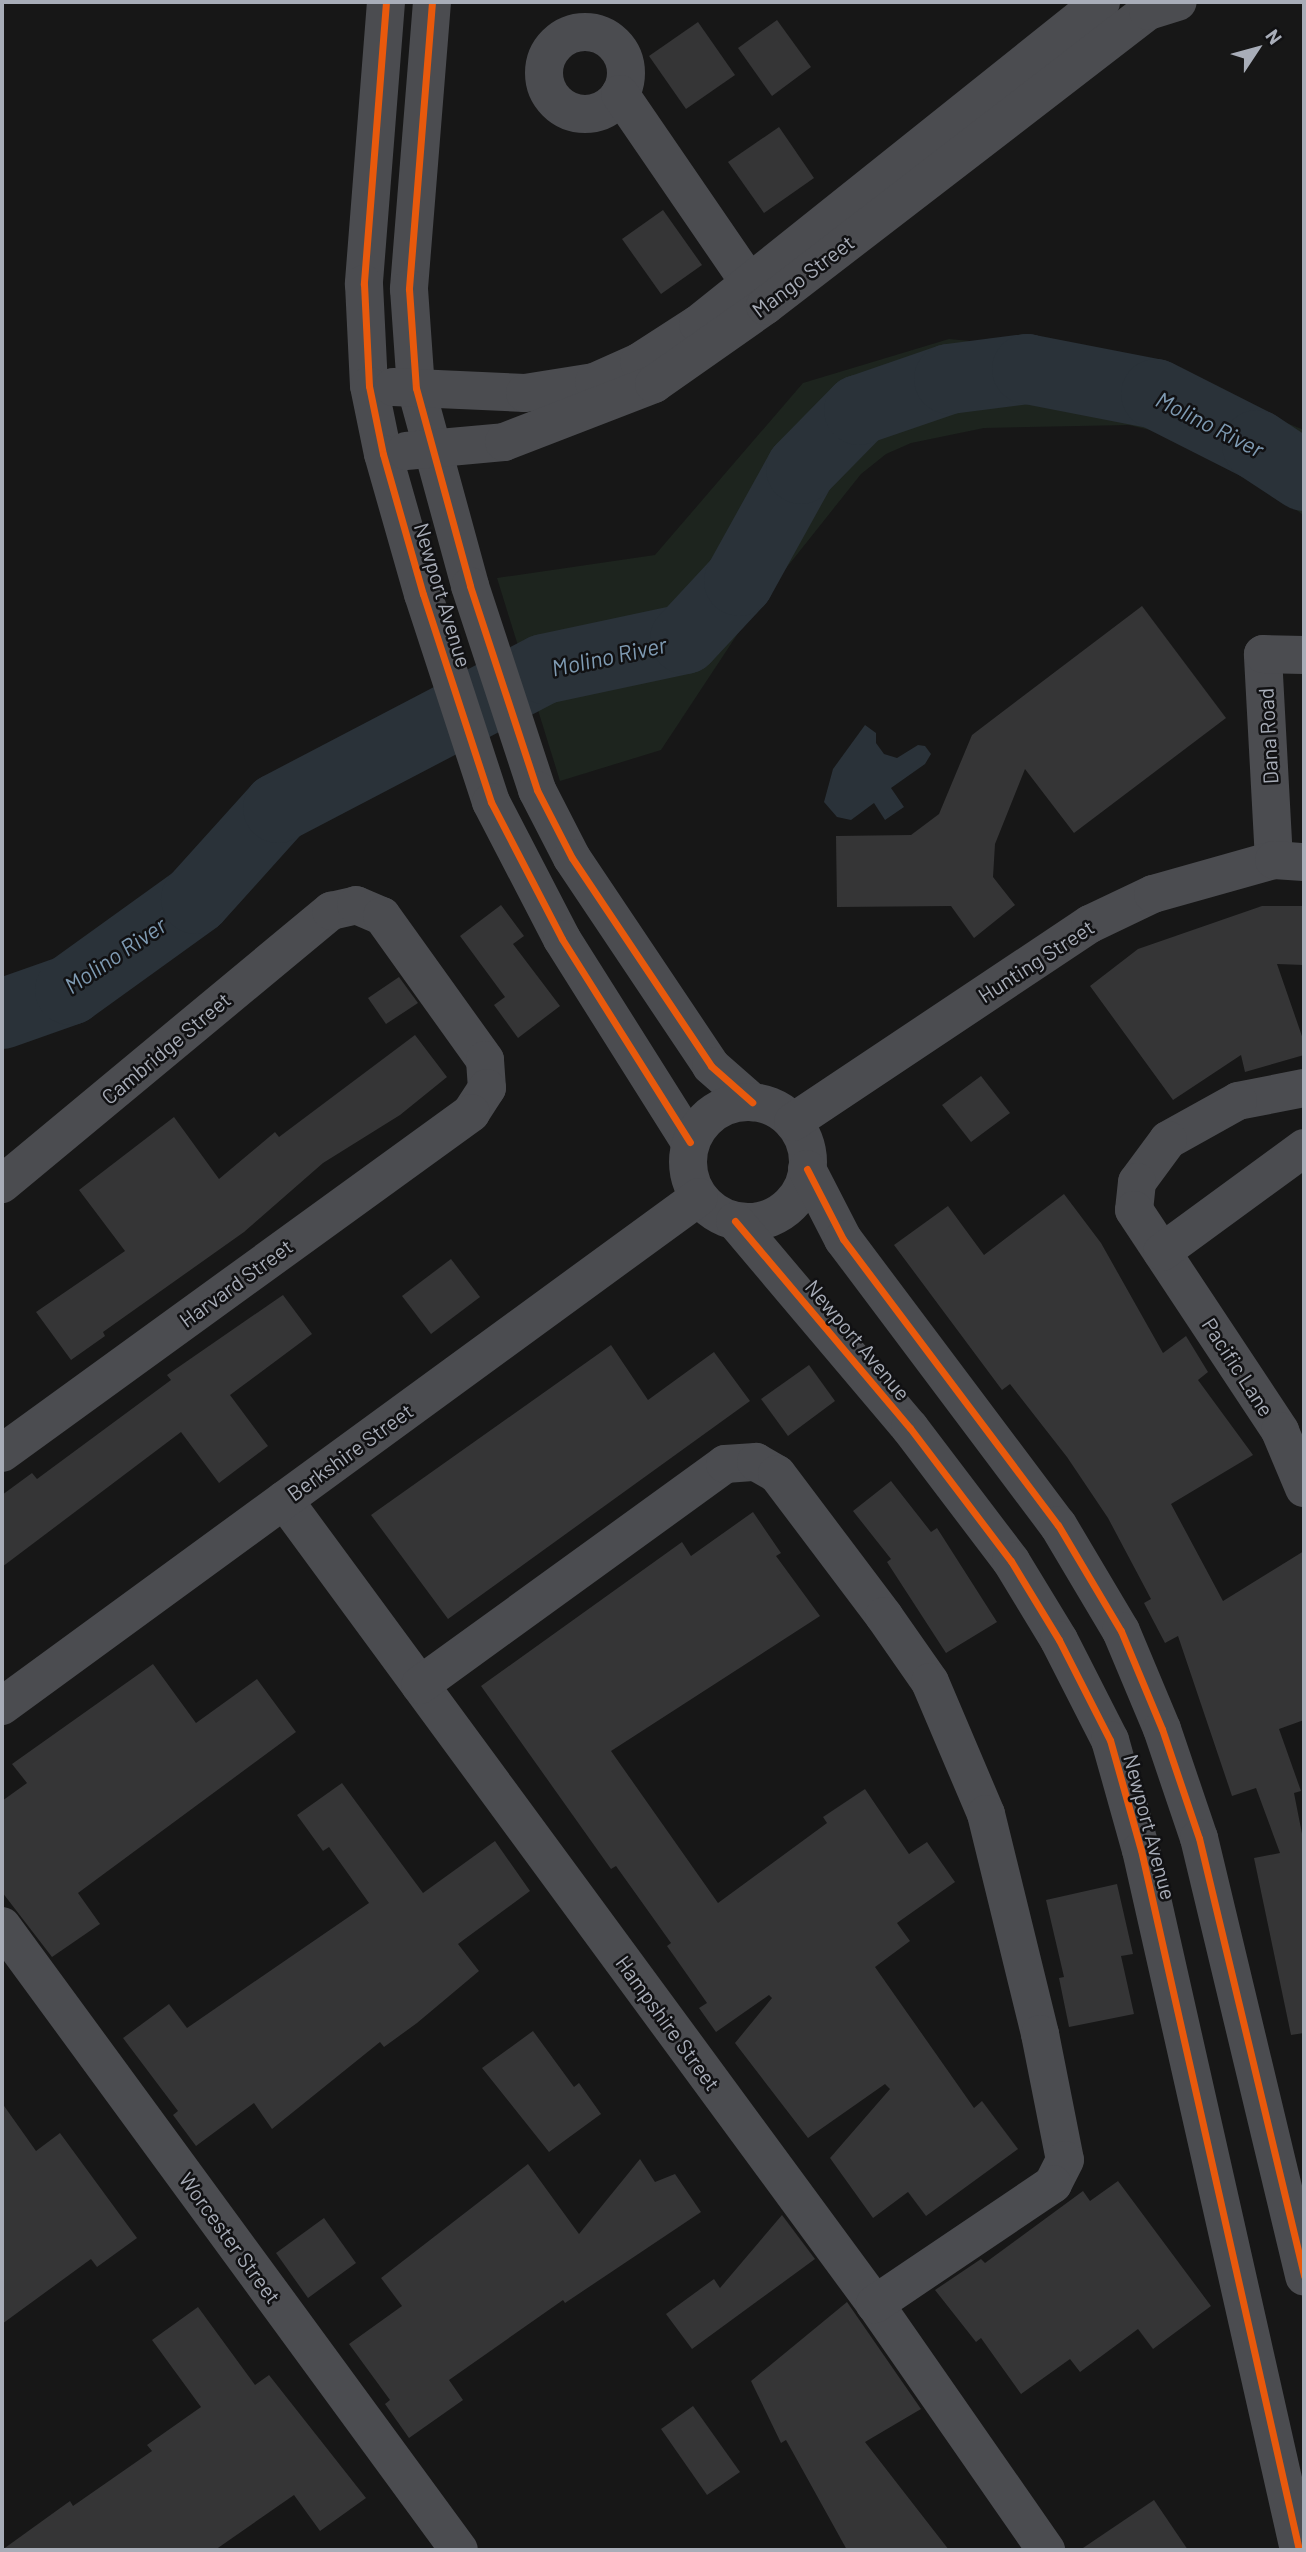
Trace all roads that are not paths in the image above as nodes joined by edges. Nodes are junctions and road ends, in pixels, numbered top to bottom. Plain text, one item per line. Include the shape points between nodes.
1 (386, 2) edge
2 (432, 2) edge
3 (1101, 2) edge
4 (1178, 2) edge
5 (620, 94) dead end
6 (996, 107) junction
7 (757, 294) junction
8 (369, 386) junction
9 (416, 388) junction
10 (431, 447) junction
11 (383, 454) junction
12 (1304, 655) edge
13 (1289, 861) edge
14 (1304, 1088) edge
15 (752, 1102) junction
16 (471, 1113) joint
17 (793, 1122) junction
18 (690, 1142) junction
19 (1304, 1148) edge
20 (807, 1169) junction
21 (2, 1184) edge
22 (699, 1197) junction
23 (735, 1220) junction
24 (1162, 1252) junction
25 (1292, 1422) edge
26 (2, 1453) edge
27 (1304, 1488) edge
28 (284, 1500) junction
29 (420, 1685) junction
30 (2, 1706) edge
31 (2, 1926) edge
32 (1304, 2277) edge
33 (875, 2304) junction
34 (459, 2550) edge
35 (1046, 2550) edge
36 (1299, 2550) edge

1 - 8 street, Newport Avenue via 364,284
2 - 9 street, Newport Avenue via 409,289
3 - 6 street, Mango Street
4 - 6 street, Mango Street via 1148,12
5 - 7 street
6 - 7 street, Mango Street
7 - 9 street, Mango Street via 639,362 594,382 525,393
7 - 10 street, Mango Street via 654,384 504,442
8 - 9 street, Mango Street
8 - 11 street, Newport Avenue
9 - 10 street, Newport Avenue
10 - 11 street, Mango Street
10 - 15 street, Newport Avenue via 470,586 537,790 577,867 711,1066
11 - 18 street, Newport Avenue via 491,802 562,939
12 - 13 street, Dana Road via 1263,654
13 - 17 street, Hunting Street via 1153,894 1090,923
14 - 24 street, Pacific Lane via 1238,1101 1168,1140 1147,1164 1137,1182 1134,1210
15 - 17 street via 768,1104
15 - 18 street via 732,1103 715,1111 699,1124
16 - 21 street, Cambridge Street via 487,1088 485,1060 382,916 356,905 331,911
16 - 26 street, Harvard Street
17 - 20 street via 807,1152
18 - 22 street via 687,1161
19 - 24 street
20 - 23 street via 802,1188 774,1216
20 - 32 street, Newport Avenue via 843,1239 1058,1525 1121,1631 1162,1729 1199,1838
22 - 23 street via 709,1208
22 - 28 street, Berkshire Street
23 - 36 street, Newport Avenue via 910,1428 1011,1561 1059,1640 1110,1740 1140,1850
24 - 25 street, Pacific Lane
25 - 27 street, Pacific Lane
28 - 29 street, Hampshire Street
28 - 30 street, Berkshire Street
29 - 33 street, Hampshire Street
29 - 33 street via 725,1464 756,1462 777,1474 884,1616 930,1682 986,1814 1040,2034 1065,2160 1053,2184
31 - 34 street, Worcester Street
33 - 35 street, Hampshire Street

